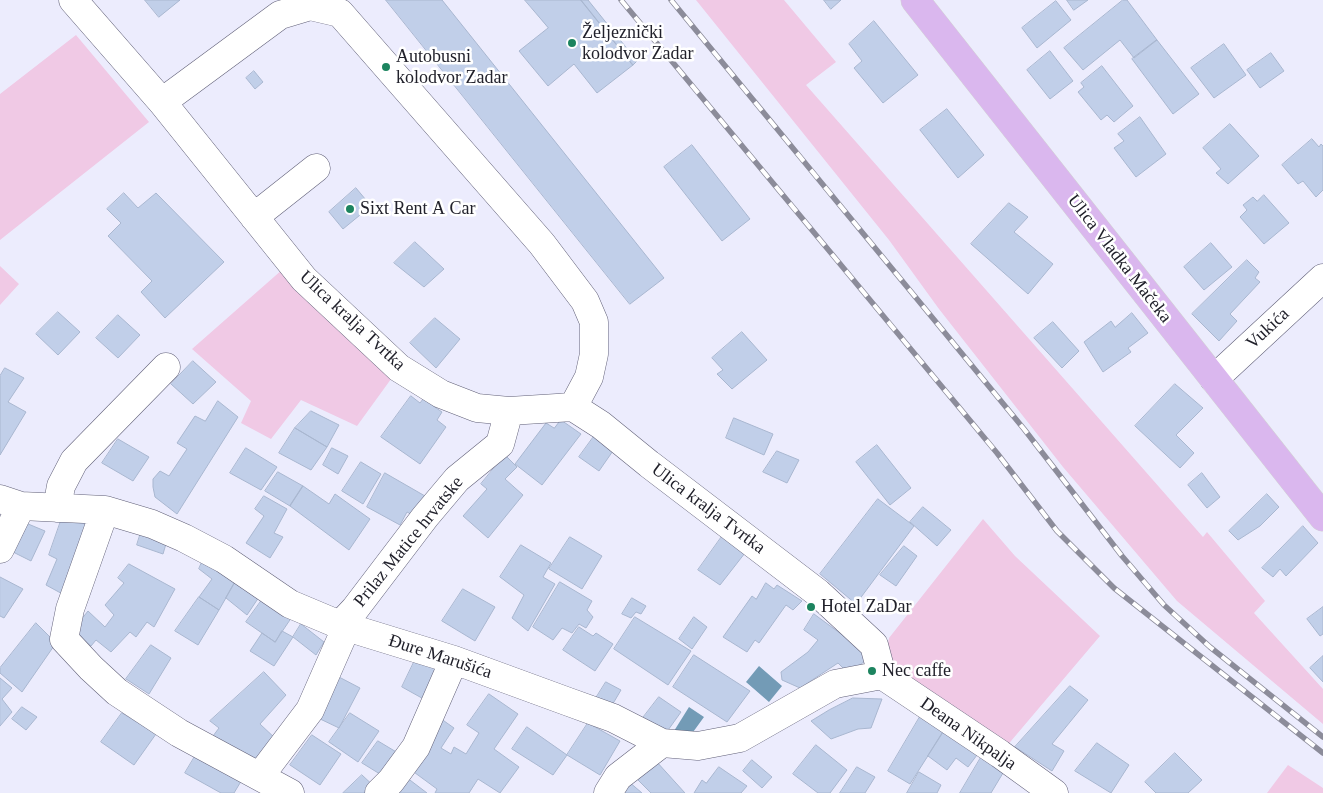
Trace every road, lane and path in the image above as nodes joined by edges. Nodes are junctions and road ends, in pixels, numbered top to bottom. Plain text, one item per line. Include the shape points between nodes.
1 (73, 0) edge
2 (915, 0) edge
3 (162, 102) junction
4 (316, 168) dead end
5 (254, 216) junction
6 (1323, 278) edge
7 (166, 367) dead end
8 (1214, 379) junction
9 (573, 408) junction
10 (509, 411) junction
11 (10, 502) edge
12 (57, 508) junction
13 (105, 510) junction
14 (1323, 517) edge
15 (0, 549) edge
16 (343, 626) junction
17 (454, 660) junction
18 (882, 675) junction
19 (662, 743) junction
20 (260, 776) junction
21 (1025, 785) edge
22 (290, 793) edge
23 (379, 793) edge
24 (608, 793) edge
25 (1054, 793) edge

1 - 3 street, Ulica kralja Tvrtka
2 - 8 main road, Ulica Vladka Mačeka
3 - 5 street, Ulica kralja Tvrtka
3 - 9 street via 280,15 310,6 340,13 542,244 585,301 594,322 594,354 589,377
4 - 5 street
5 - 10 street, Ulica kralja Tvrtka via 304,279 399,368 441,394 477,408
6 - 8 street, Vukića
7 - 12 street via 74,461 61,486
8 - 14 main road, Ulica Vladka Mačeka
9 - 10 street, Ulica kralja Tvrtka
9 - 18 street, Ulica kralja Tvrtka via 601,425 818,592 874,645
10 - 16 street, Prilaz Matice hrvatske via 500,444 456,479
11 - 12 street, Đure Marušića
11 - 15 street
12 - 13 street, Đure Marušića
13 - 16 street, Đure Marušića via 152,524 184,538 224,559 290,604
13 - 20 street via 70,609 64,639 117,692 179,733
16 - 17 street, Đure Marušića
16 - 20 street, Prilaz Matice hrvatske via 310,710
17 - 19 street, Đure Marušića via 613,718
17 - 23 street via 416,747
18 - 19 street, Đure Marušića via 835,684 740,738 698,746
18 - 21 street, Deana Nikpalja via 1000,754
19 - 24 street via 618,777
20 - 22 street
21 - 25 street, Deana Nikpalja

